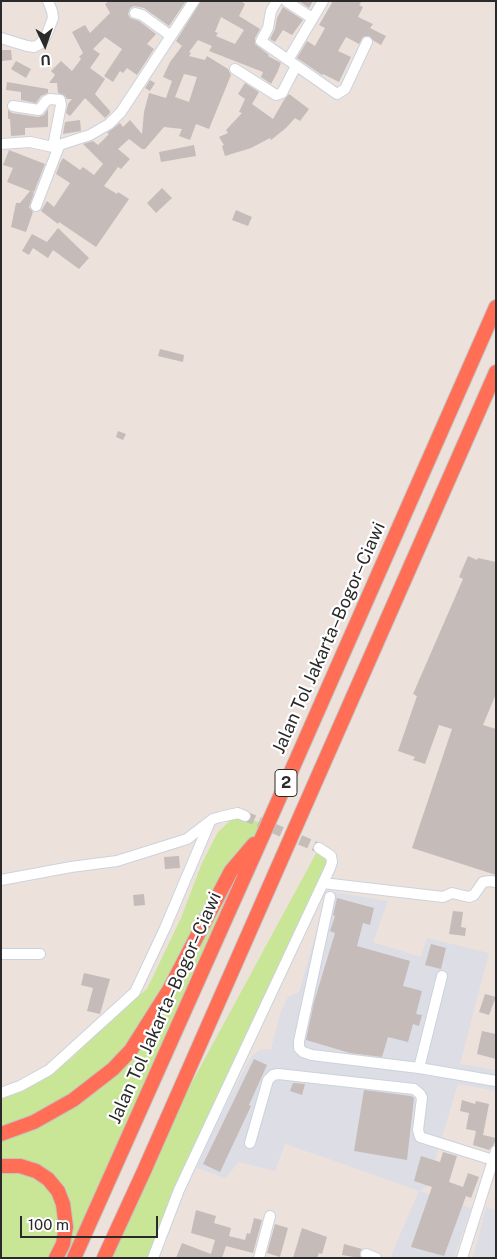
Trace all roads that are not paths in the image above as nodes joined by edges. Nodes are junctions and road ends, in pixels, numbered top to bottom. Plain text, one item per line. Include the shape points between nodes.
1 (48, 1) edge
2 (194, 1) edge
3 (277, 1) edge
4 (286, 1) edge
5 (323, 1) edge
6 (135, 13) dead end
7 (312, 18) junction
8 (171, 36) junction
9 (1, 38) edge
10 (367, 42) dead end
11 (292, 64) junction
12 (235, 69) dead end
13 (13, 106) dead end
14 (1, 144) edge
15 (56, 146) junction
16 (36, 206) dead end
17 (496, 307) edge
18 (496, 372) edge
19 (245, 816) tunnel mouth
20 (209, 824) junction
21 (265, 831) junction
22 (318, 848) tunnel mouth
23 (1, 880) edge
24 (323, 882) junction
25 (496, 882) edge
26 (330, 897) dead end
27 (1, 954) edge
28 (40, 954) dead end
29 (442, 976) dead end
30 (419, 1068) junction
31 (496, 1081) edge
32 (1, 1094) edge
33 (1, 1134) edge
34 (250, 1143) dead end
35 (494, 1155) edge
36 (1, 1166) edge
37 (491, 1180) edge
38 (270, 1216) dead end
39 (118, 1228) junction
40 (56, 1258) edge
41 (74, 1258) edge
42 (104, 1258) edge
43 (111, 1258) edge
44 (153, 1258) edge
45 (259, 1258) edge
46 (462, 1258) edge

1 - 9 street via 53,18 40,44 27,46
2 - 8 street
3 - 11 street via 261,42
4 - 7 street
5 - 7 street
6 - 8 street
7 - 11 street
8 - 15 street via 121,112 109,124 90,135
10 - 11 street via 341,93 330,91
11 - 12 street via 282,93 276,95
13 - 15 street via 39,110 46,101 60,100
14 - 15 street via 30,142
15 - 16 street
17 - 21 highway, Jalan Tol Jakarta–Bogor–Ciawi / 2
18 - 39 highway, 2
19 - 20 street via 229,814
20 - 23 street via 187,839 117,861
20 - 32 street via 135,992 49,1070
21 - 33 highway via 230,872 169,990 131,1050 72,1100 34,1122
21 - 41 highway, Jalan Tol Jakarta–Bogor–Ciawi / 2
22 - 24 street via 332,859
24 - 25 street via 443,897 452,893 469,897 486,881
24 - 44 street via 179,1190
26 - 30 street via 299,1048 312,1055
27 - 28 street
29 - 30 street
30 - 31 street
34 - 35 street via 268,1080 273,1074 278,1074 414,1089 422,1098 420,1136
35 - 37 street
36 - 40 highway via 20,1166 36,1171 48,1178 58,1191 64,1204 66,1227
37 - 46 street
38 - 45 street
39 - 42 highway, 2
39 - 43 highway

